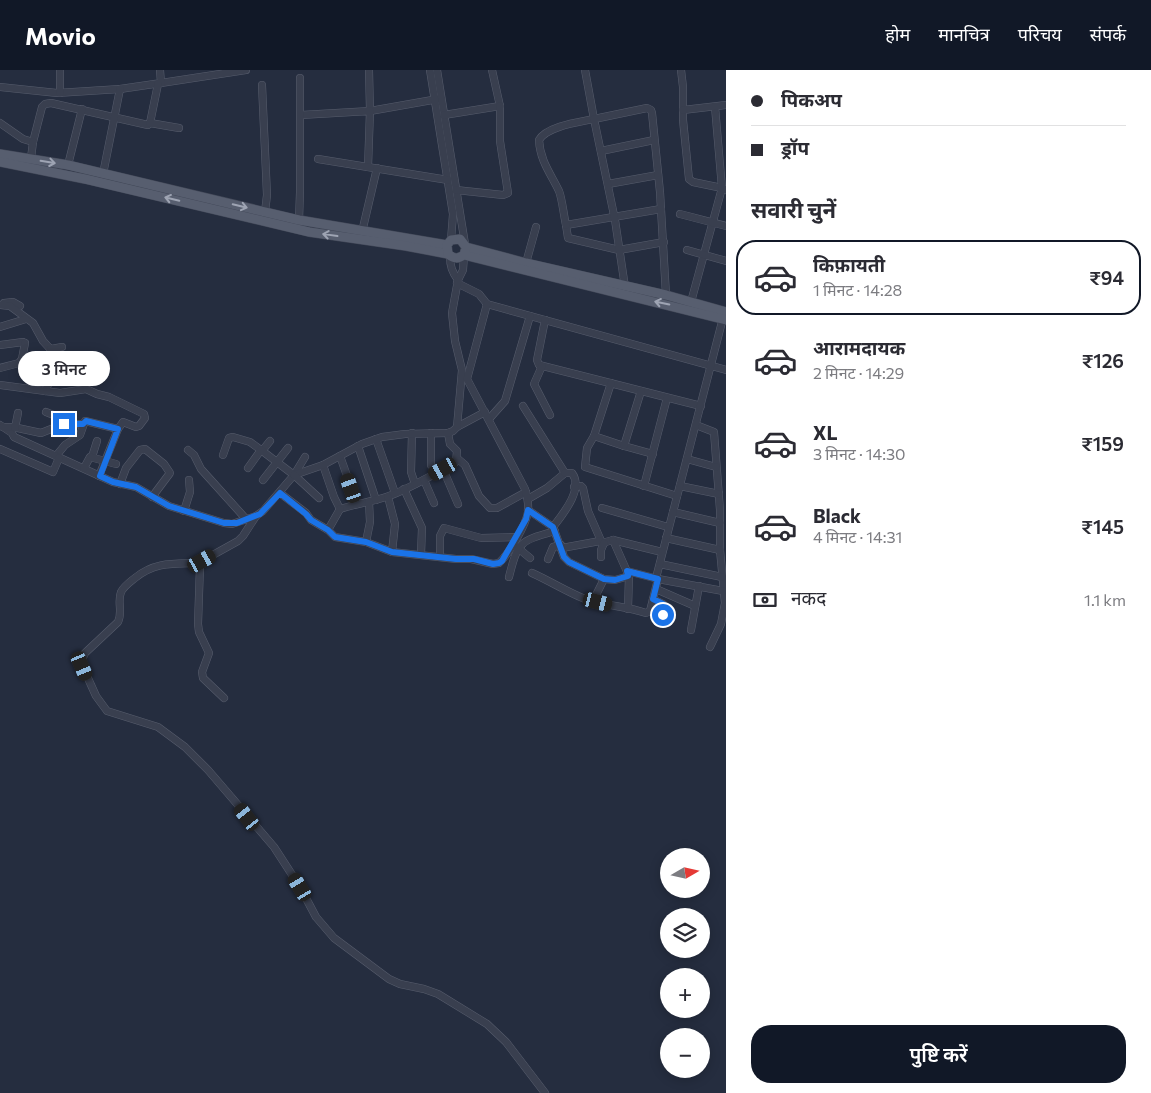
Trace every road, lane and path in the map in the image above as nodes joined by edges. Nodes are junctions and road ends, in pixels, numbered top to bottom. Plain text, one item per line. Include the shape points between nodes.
1 (60, 70) edge
2 (160, 70) edge
3 (246, 70) edge
4 (369, 70) edge
5 (430, 70) edge
6 (437, 70) edge
7 (492, 70) edge
8 (584, 70) edge
9 (681, 70) edge
10 (235, 71) edge
11 (300, 78) dead end
12 (159, 84) junction
13 (262, 85) dead end
14 (0, 88) edge
15 (120, 89) junction
16 (60, 93) junction
17 (438, 99) junction
18 (726, 105) edge
19 (500, 106) junction
20 (715, 107) junction
21 (82, 109) junction
22 (683, 110) junction
23 (370, 111) junction
24 (301, 115) junction
25 (444, 115) junction
26 (115, 117) junction
27 (594, 119) junction
28 (0, 123) edge
29 (150, 123) junction
30 (178, 128) dead end
31 (654, 140) junction
32 (33, 142) junction
33 (601, 151) junction
34 (0, 154) edge
35 (31, 158) junction
36 (318, 159) dead end
37 (0, 162) edge
38 (68, 165) junction
39 (368, 167) junction
40 (377, 168) junction
41 (103, 174) junction
42 (658, 175) junction
43 (448, 180) junction
44 (608, 184) junction
45 (724, 189) edge
46 (456, 190) junction
47 (661, 209) junction
48 (265, 212) junction
49 (680, 214) dead end
50 (614, 217) junction
51 (299, 220) junction
52 (713, 223) junction
53 (566, 226) junction
54 (726, 226) edge
55 (536, 227) dead end
56 (362, 232) junction
57 (664, 242) junction
58 (465, 248) junction
59 (449, 249) junction
60 (619, 250) junction
61 (687, 250) dead end
62 (705, 255) junction
63 (726, 261) edge
64 (526, 263) junction
65 (458, 282) junction
66 (624, 287) junction
67 (666, 296) junction
68 (691, 302) junction
69 (0, 304) edge
70 (487, 304) junction
71 (20, 306) dead end
72 (725, 316) edge
73 (536, 318) junction
74 (26, 320) junction
75 (0, 327) edge
76 (0, 345) edge
77 (62, 347) dead end
78 (51, 349) junction
79 (542, 366) junction
80 (711, 366) junction
81 (0, 368) edge
82 (462, 370) junction
83 (726, 370) edge
84 (469, 382) junction
85 (611, 383) junction
86 (0, 385) edge
87 (460, 390) junction
88 (45, 391) junction
89 (641, 391) junction
90 (667, 398) junction
91 (523, 406) dead end
92 (701, 406) junction
93 (46, 412) dead end
94 (18, 413) dead end
95 (550, 415) dead end
96 (487, 416) junction
97 (83, 424) junction
98 (696, 425) junction
99 (2, 426) edge
100 (57, 426) junction
101 (457, 427) junction
102 (16, 428) junction
103 (118, 429) junction
104 (448, 432) junction
105 (431, 433) junction
106 (412, 434) junction
107 (594, 436) junction
108 (376, 439) junction
109 (97, 441) dead end
110 (270, 441) dead end
111 (358, 446) junction
112 (624, 446) junction
113 (288, 448) dead end
114 (0, 449) edge
115 (188, 450) dead end
116 (262, 451) junction
117 (653, 454) junction
118 (223, 455) dead end
119 (458, 455) junction
120 (340, 456) junction
121 (58, 457) junction
122 (92, 457) junction
123 (305, 457) dead end
124 (686, 460) junction
125 (106, 461) junction
126 (277, 462) junction
127 (116, 464) dead end
128 (431, 465) dead end
129 (323, 466) junction
130 (716, 467) junction
131 (84, 468) junction
132 (248, 468) dead end
133 (443, 469) junction
134 (565, 473) junction
135 (294, 475) junction
136 (100, 476) junction
137 (189, 480) dead end
138 (263, 480) dead end
139 (424, 480) junction
140 (414, 481) junction
141 (120, 484) junction
142 (644, 486) junction
143 (680, 486) junction
144 (574, 487) junction
145 (404, 489) junction
146 (394, 490) junction
147 (280, 493) junction
148 (719, 494) junction
149 (527, 495) junction
150 (677, 496) junction
151 (152, 497) junction
152 (388, 497) junction
153 (318, 498) dead end
154 (374, 498) junction
155 (434, 503) dead end
156 (357, 504) junction
157 (458, 504) dead end
158 (602, 508) dead end
159 (340, 509) junction
160 (528, 510) junction
161 (184, 511) junction
162 (673, 512) junction
163 (256, 516) junction
164 (246, 519) junction
165 (720, 523) junction
166 (668, 527) junction
167 (554, 529) junction
168 (328, 530) junction
169 (516, 537) junction
170 (666, 538) junction
171 (614, 540) junction
172 (366, 542) junction
173 (602, 542) junction
174 (561, 546) junction
175 (518, 548) junction
176 (720, 550) junction
177 (392, 552) junction
178 (662, 552) junction
179 (421, 554) junction
180 (440, 556) junction
181 (601, 557) dead end
182 (530, 558) dead end
183 (548, 559) dead end
184 (200, 563) junction
185 (660, 564) junction
186 (532, 573) dead end
187 (628, 573) junction
188 (509, 577) dead end
189 (722, 577) junction
190 (657, 578) junction
191 (604, 579) junction
192 (699, 586) junction
193 (656, 589) junction
194 (723, 591) junction
195 (653, 599) junction
196 (593, 601) junction
197 (695, 606) junction
198 (628, 609) junction
199 (725, 612) edge
200 (663, 615) dead end
201 (691, 630) dead end
202 (710, 647) dead end
203 (224, 698) dead end
204 (545, 1093) edge

1 - 16 street
2 - 12 street
3 - 10 street
4 - 23 street
5 - 17 street
6 - 17 street
7 - 19 street
8 - 27 street
9 - 22 street
10 - 12 street
11 - 24 street
12 - 15 street
12 - 29 street
13 - 48 street
14 - 16 street
15 - 16 street
15 - 26 street
17 - 23 street
17 - 25 street
17 - 43 street
18 - 20 street
19 - 25 street
19 - 46 street via 500,141 508,193
20 - 22 street
20 - 45 street
21 - 26 street
21 - 32 street via 45,104
21 - 38 street
22 - 45 street via 689,179
23 - 24 street
23 - 39 street
24 - 51 street
25 - 46 street
26 - 29 street via 143,125
26 - 41 street
27 - 31 street via 649,108
27 - 33 street
27 - 53 street via 559,127 539,140 544,162 561,194
28 - 32 street
29 - 30 street
31 - 33 street
31 - 42 street
32 - 35 street
33 - 44 street
34 - 35 main road
35 -> 38 main road
36 - 39 street
59 -> 37 main road via 309,232
38 - 41 main road
39 - 40 street
40 - 43 street
40 - 56 street
41 -> 48 main road
42 - 44 street
42 - 47 street
43 - 59 street via 453,214
44 - 50 street
45 - 52 street
46 - 58 street
47 - 50 street
47 - 57 street
48 - 51 main road
49 - 52 street
50 - 53 street
50 - 60 street
51 - 56 main road
52 - 54 street
52 - 62 street
53 - 60 street via 570,239
55 - 64 street
56 - 59 main road
57 - 60 street
57 - 67 street
58 - 59 main road via 460,240
58 - 59 main road via 456,258
58 - 64 main road
58 - 65 street
72 -> 58 main road
59 - 65 street via 450,264
60 - 66 street
61 - 62 street
62 - 63 street
62 - 68 street
64 - 66 main road
65 - 70 street via 479,294
65 - 82 street via 452,313
66 - 67 main road
67 - 68 main road
68 - 72 main road
69 - 71 street via 10,302
69 - 74 street via 10,306
70 - 73 street
70 - 84 street
72 - 80 street
73 - 79 street via 537,363
73 - 80 street
73 - 96 street via 504,401 501,407
74 - 75 street
74 - 78 street via 36,327
76 - 81 street via 24,343 19,363
77 - 78 street
78 - 88 street via 57,364
79 - 85 street
79 - 95 street via 534,384
80 - 83 street
80 - 92 street
82 - 84 street
82 - 87 street
84 - 87 street
84 - 96 street
85 - 89 street
85 - 107 street
86 - 88 street
87 - 101 street
88 - 103 street via 60,393 86,389 144,414 145,418 138,427 123,422
89 - 90 street
89 - 112 street
90 - 92 street
90 - 117 street
91 - 134 street
92 - 98 street
93 - 100 street via 56,416
94 - 102 street
96 - 101 street
96 - 149 street
97 - 100 street
97 - 103 street via 86,421
97 - 121 street via 80,435 65,445
98 - 124 street
98 - 130 street via 714,432
99 - 102 street
99 - 121 street via 14,437
100 - 102 street via 41,432
101 - 104 street
103 - 125 street
104 - 105 street
104 - 119 street via 450,444
105 - 106 street
105 - 128 street
106 - 108 street
106 - 140 street
107 - 112 street
107 - 142 street via 587,448 584,467
108 - 111 street
108 - 146 street
109 - 122 street
110 - 116 street
111 - 120 street
111 - 154 street
112 - 117 street
113 - 126 street
114 - 121 street via 53,472
115 - 164 street via 200,469
116 - 118 street via 250,442 233,437
116 - 126 street
116 - 132 street
117 - 142 street
119 - 133 street via 456,462
119 - 149 street via 479,496 490,508
120 - 129 street
120 - 156 street
121 - 131 street
122 - 125 street
122 - 131 street via 88,457
123 - 135 street
124 - 130 street
124 - 143 street
125 - 127 street
125 - 136 street
126 - 135 street
126 - 138 street
129 - 135 street
129 - 159 street
130 - 148 street
131 - 136 street
133 - 139 street
133 - 157 street
134 - 144 street via 574,474
134 - 149 street via 547,488
135 - 147 street
135 - 153 street
136 - 141 street
137 - 161 street via 190,492
139 - 140 street
139 - 155 street
140 - 145 street
141 - 151 street via 136,487
141 - 151 street via 140,450 145,449 170,473
142 - 150 street
143 - 148 street
143 - 150 street
144 - 167 street via 570,506
144 - 173 street via 584,488 588,511
145 - 146 street
145 - 179 street via 422,528
146 - 152 street
147 - 163 street
147 - 168 street
148 - 165 street
149 - 160 street
150 - 162 street
151 - 161 street
152 - 154 street
152 - 177 street via 396,524
154 - 156 street
154 - 172 street
156 - 159 street
158 - 166 street
159 - 168 street
160 - 167 street
160 - 169 street
161 - 164 street via 224,523
162 - 165 street
162 - 166 street
163 - 164 street
163 - 184 street via 238,541
165 - 176 street
166 - 170 street
167 - 174 street
167 - 175 street via 527,540
168 - 172 street via 335,537
169 - 180 street via 499,563
169 - 180 street via 481,538 444,528 440,536
170 - 176 street
170 - 178 street
171 - 173 street
171 - 178 street
171 - 187 street
172 - 177 street
173 - 174 street
173 - 181 street
174 - 183 street via 555,546
174 - 191 street via 566,560
175 - 182 street
175 - 188 street
176 - 189 street
177 - 179 street
178 - 185 street
179 - 180 street
184 - 203 street via 198,624 209,653 202,675
184 - 204 street via 154,566 143,571 123,589 118,622 83,656 82,666 98,701 110,713 158,727 185,747 274,847 316,917 334,938 389,979 438,994 487,1024 506,1042
185 - 189 street
185 - 190 street
186 - 196 street
187 - 190 street
187 - 191 street via 615,580
187 - 198 street
189 - 194 street
190 - 192 street
190 - 193 street
191 - 196 street
192 - 194 street
192 - 197 street
193 - 195 street
193 - 197 street
194 - 199 street
195 - 198 street via 649,612
195 - 200 street via 663,604
196 - 198 street
197 - 201 street
199 - 202 street

